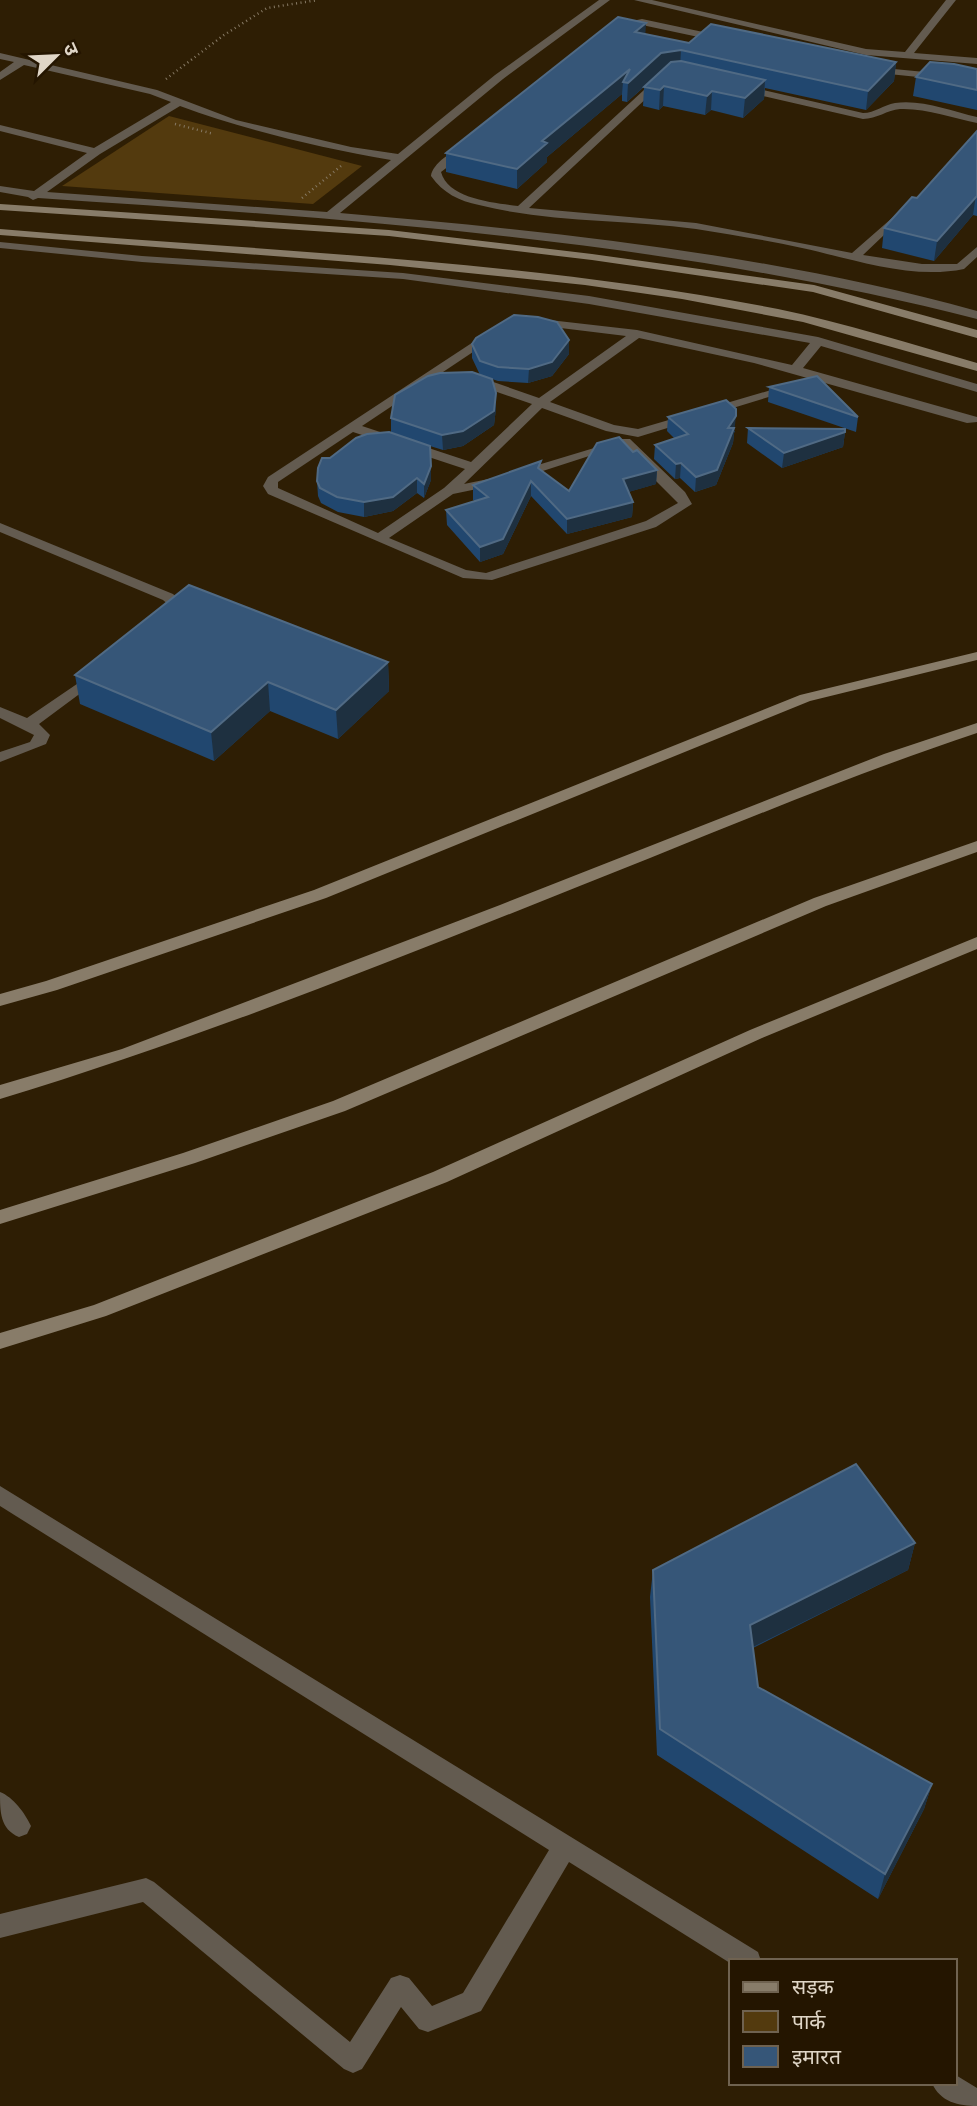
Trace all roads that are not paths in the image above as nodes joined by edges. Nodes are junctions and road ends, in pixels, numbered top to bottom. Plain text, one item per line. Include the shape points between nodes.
1 (606, 0) edge
2 (639, 0) edge
3 (951, 0) edge
4 (607, 35) edge
5 (735, 42) edge
6 (0, 56) edge
7 (906, 57) junction
8 (23, 61) junction
9 (977, 61) edge
10 (856, 67) edge
11 (671, 74) edge
12 (0, 76) edge
13 (977, 80) edge
14 (733, 86) edge
15 (179, 102) junction
16 (977, 120) edge
17 (0, 128) edge
18 (468, 146) edge
19 (96, 152) junction
20 (401, 159) junction
21 (0, 189) edge
22 (37, 195) junction
23 (911, 203) edge
24 (0, 207) edge
25 (522, 208) junction
26 (19, 209) junction
27 (331, 215) junction
28 (314, 229) junction
29 (0, 232) edge
30 (687, 240) junction
31 (0, 245) edge
32 (977, 250) edge
33 (854, 257) junction
34 (977, 315) edge
35 (523, 320) edge
36 (504, 325) edge
37 (637, 334) junction
38 (977, 334) edge
39 (818, 341) junction
40 (977, 367) edge
41 (796, 369) junction
42 (454, 373) junction
43 (825, 378) junction
44 (977, 388) edge
45 (540, 403) junction
46 (972, 420) dead end
47 (351, 427) junction
48 (638, 433) junction
49 (625, 442) junction
50 (473, 467) junction
51 (449, 491) junction
52 (0, 527) edge
53 (379, 539) junction
54 (159, 629) edge
55 (977, 656) edge
56 (105, 669) edge
57 (0, 712) edge
58 (28, 725) junction
59 (977, 728) edge
60 (0, 757) edge
61 (977, 846) edge
62 (977, 943) edge
63 (0, 1000) edge
64 (0, 1092) edge
65 (0, 1217) edge
66 (0, 1341) edge
67 (0, 1495) edge
68 (0, 1803) edge
69 (19, 1826) dead end
70 (565, 1846) junction
71 (0, 1926) edge
72 (746, 1959) edge
73 (948, 2085) edge
74 (977, 2103) edge

1 - 20 street via 499,77
2 - 7 street
3 - 7 street
4 - 5 street via 624,23 642,22
6 - 8 street
7 - 9 street
8 - 12 street
8 - 15 street
10 - 13 street
11 - 25 street
14 - 16 street via 863,116 905,106
15 - 19 street
15 - 20 street via 233,122
17 - 19 street
18 - 25 street via 436,171 438,181 467,199
19 - 22 street
20 - 27 street
21 - 22 street
22 - 26 street
22 - 27 street
23 - 33 street
24 - 26 main road
25 - 30 street via 606,219
26 - 28 main road
27 - 28 street
27 - 30 street via 562,237
28 - 38 main road via 483,243 749,278 814,289
29 - 40 main road via 435,265 617,287 779,313
30 - 33 street via 811,246
30 - 34 street
31 - 39 street via 509,288
32 - 33 street via 965,265 925,270
35 - 37 street
36 - 42 street
37 - 41 street
37 - 45 street
39 - 41 street
39 - 44 street
41 - 43 street
42 - 45 street
42 - 47 street
43 - 46 street
43 - 48 street
45 - 48 street
45 - 50 street
47 - 50 street
47 - 53 street via 273,480 271,486 281,496
48 - 49 street
49 - 51 street
49 - 53 street via 680,495 685,504 681,508 651,524 487,577 463,574
50 - 51 street
51 - 53 street
52 - 54 street via 168,597 179,606 178,612
55 - 63 main road via 805,698 320,894
56 - 58 street
57 - 58 street
58 - 60 street via 38,729 41,741
59 - 64 main road via 889,757 128,1053
61 - 65 main road via 820,902 340,1106
62 - 66 main road via 756,1034 440,1177 99,1311
67 - 70 street
68 - 69 street
70 - 71 street via 472,2002 428,2020 400,1987 352,2060 146,1890
70 - 72 street
73 - 74 street

